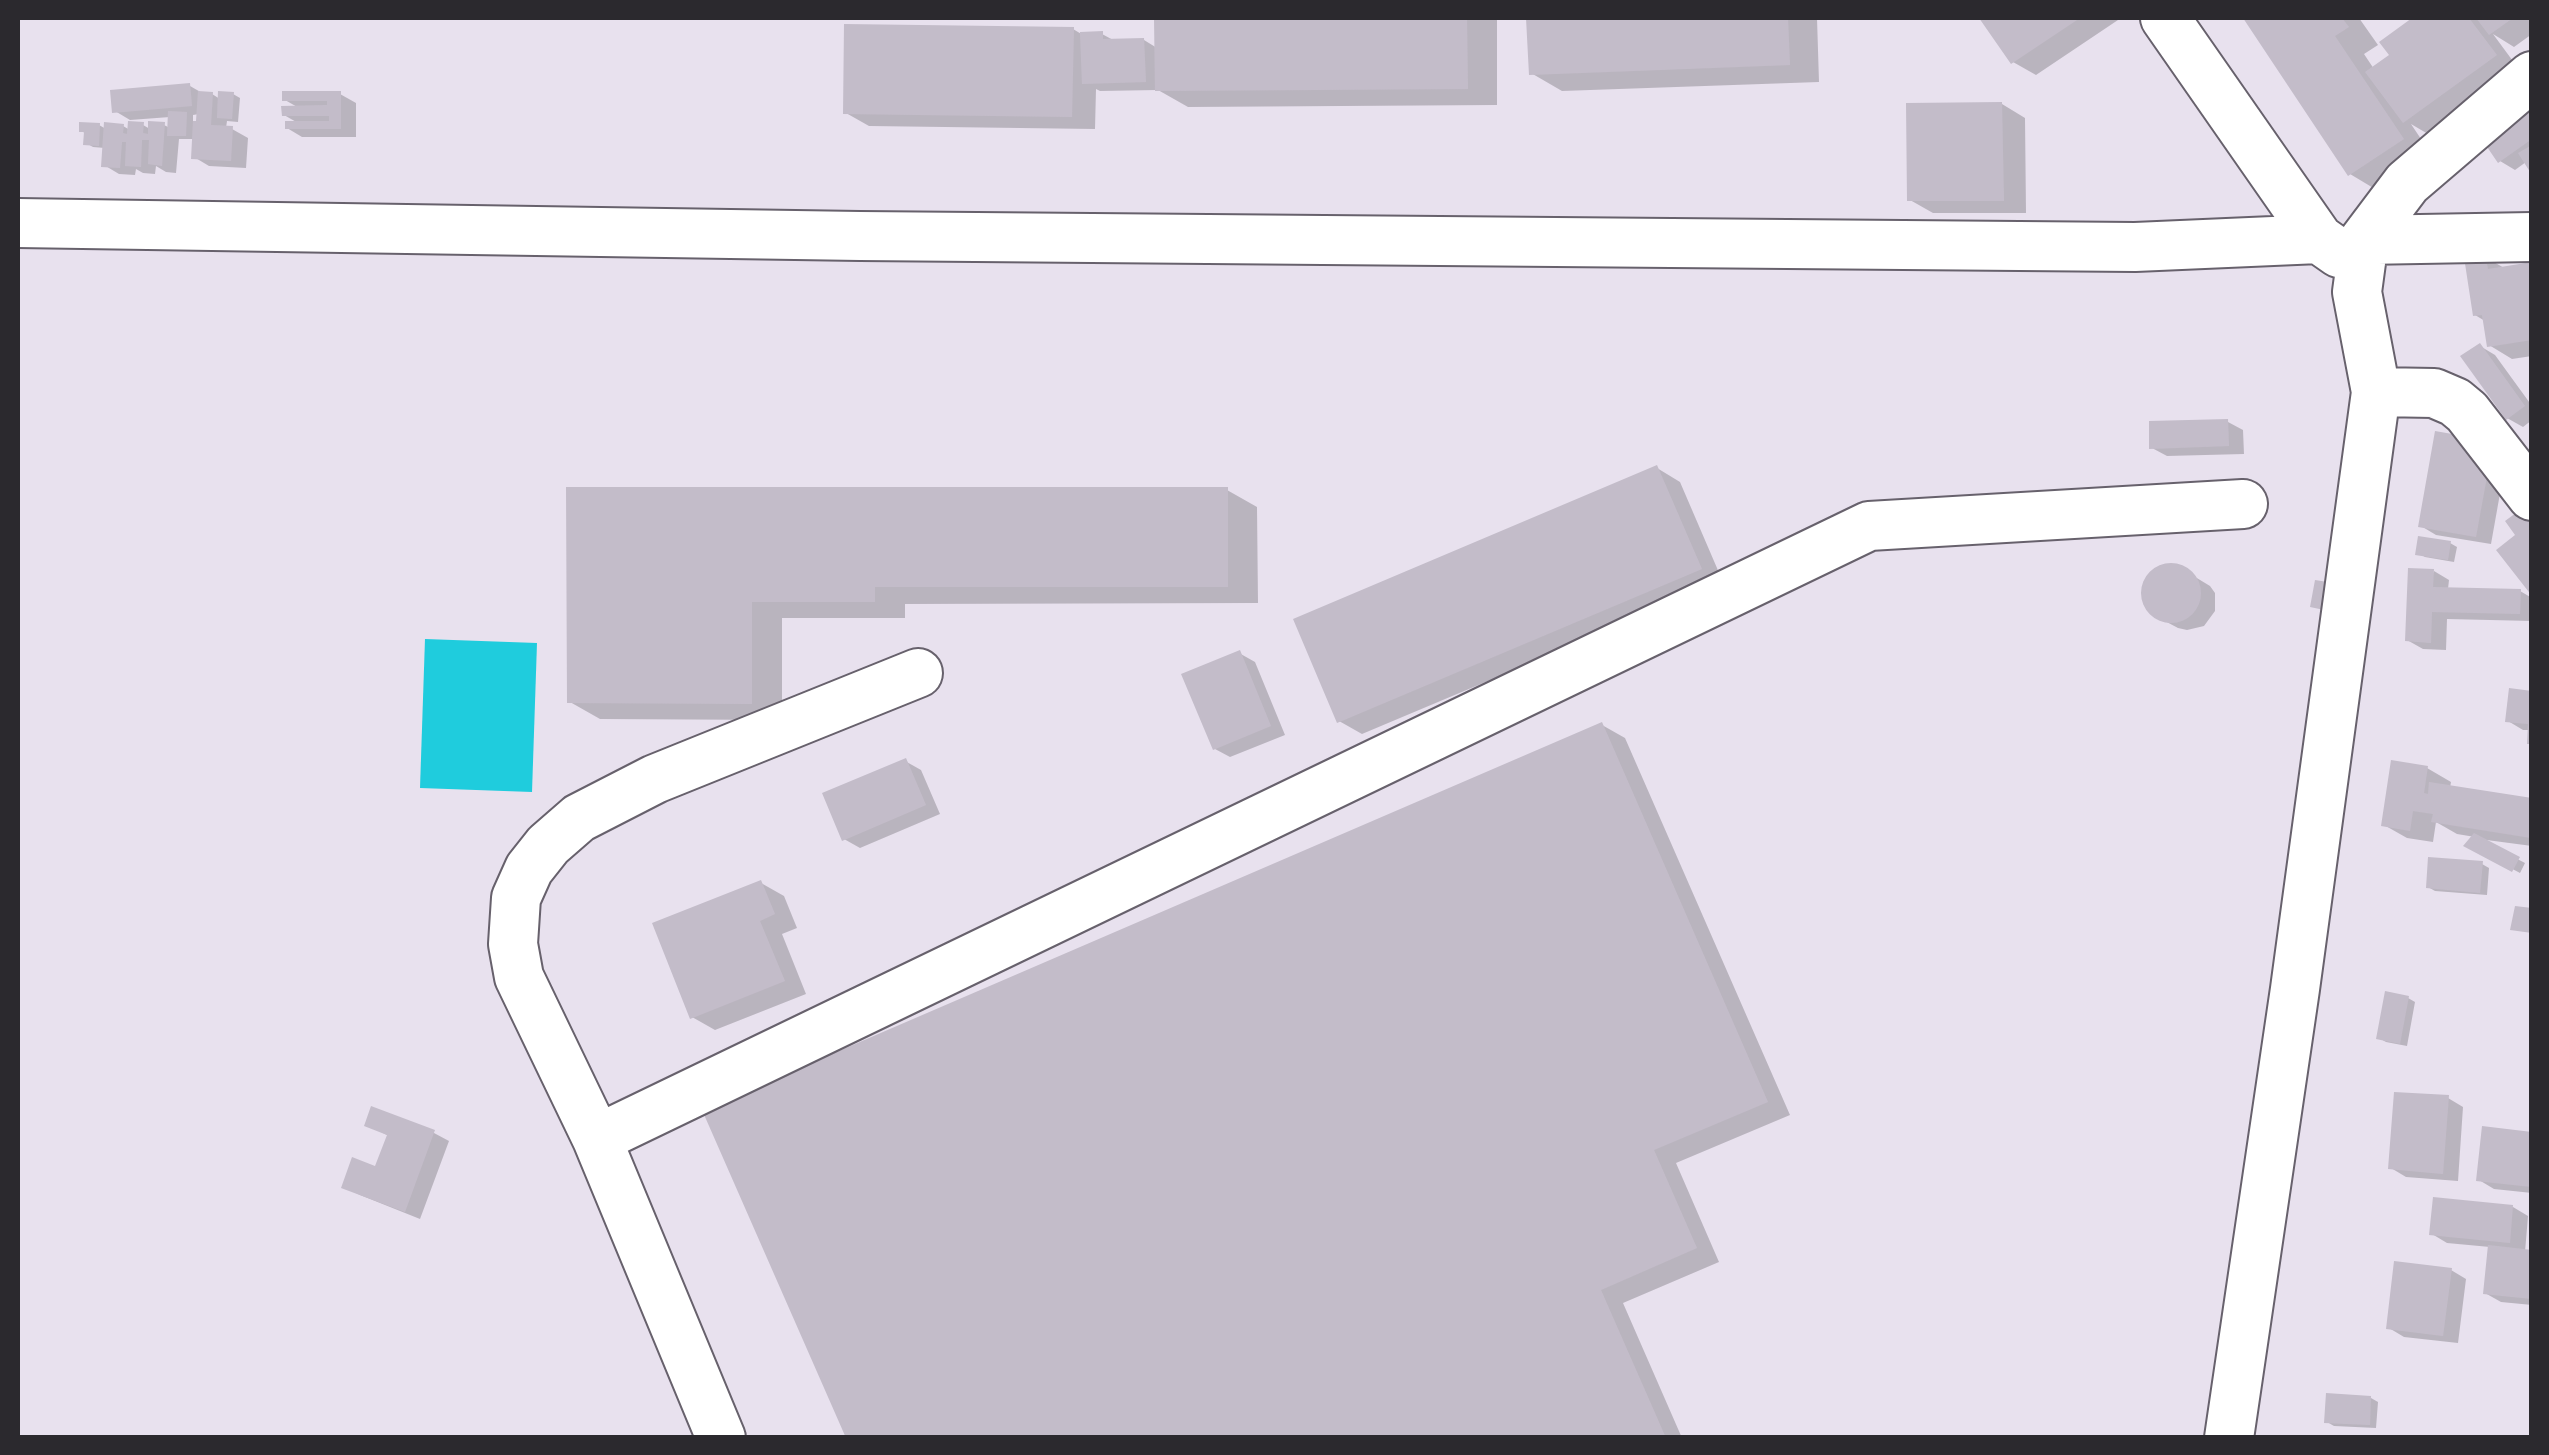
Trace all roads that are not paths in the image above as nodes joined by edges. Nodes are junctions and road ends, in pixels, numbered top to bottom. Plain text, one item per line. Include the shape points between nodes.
1 (2165, 18) edge
2 (2532, 76) edge
3 (18, 222) edge
4 (2532, 237) edge
5 (2347, 248) junction
6 (2376, 392) junction
7 (2532, 496) edge
8 (2243, 504) dead end
9 (918, 674) dead end
10 (596, 1139) junction
11 (721, 1438) edge
12 (2228, 1438) edge

1 - 5 street
2 - 5 street via 2406,183
3 - 5 street via 900,237
4 - 5 street
5 - 6 street
6 - 7 street via 2434,393 2455,402
6 - 12 street
8 - 10 street via 1869,526
9 - 10 street via 655,778 579,818 529,869 516,898 519,977
10 - 11 street

